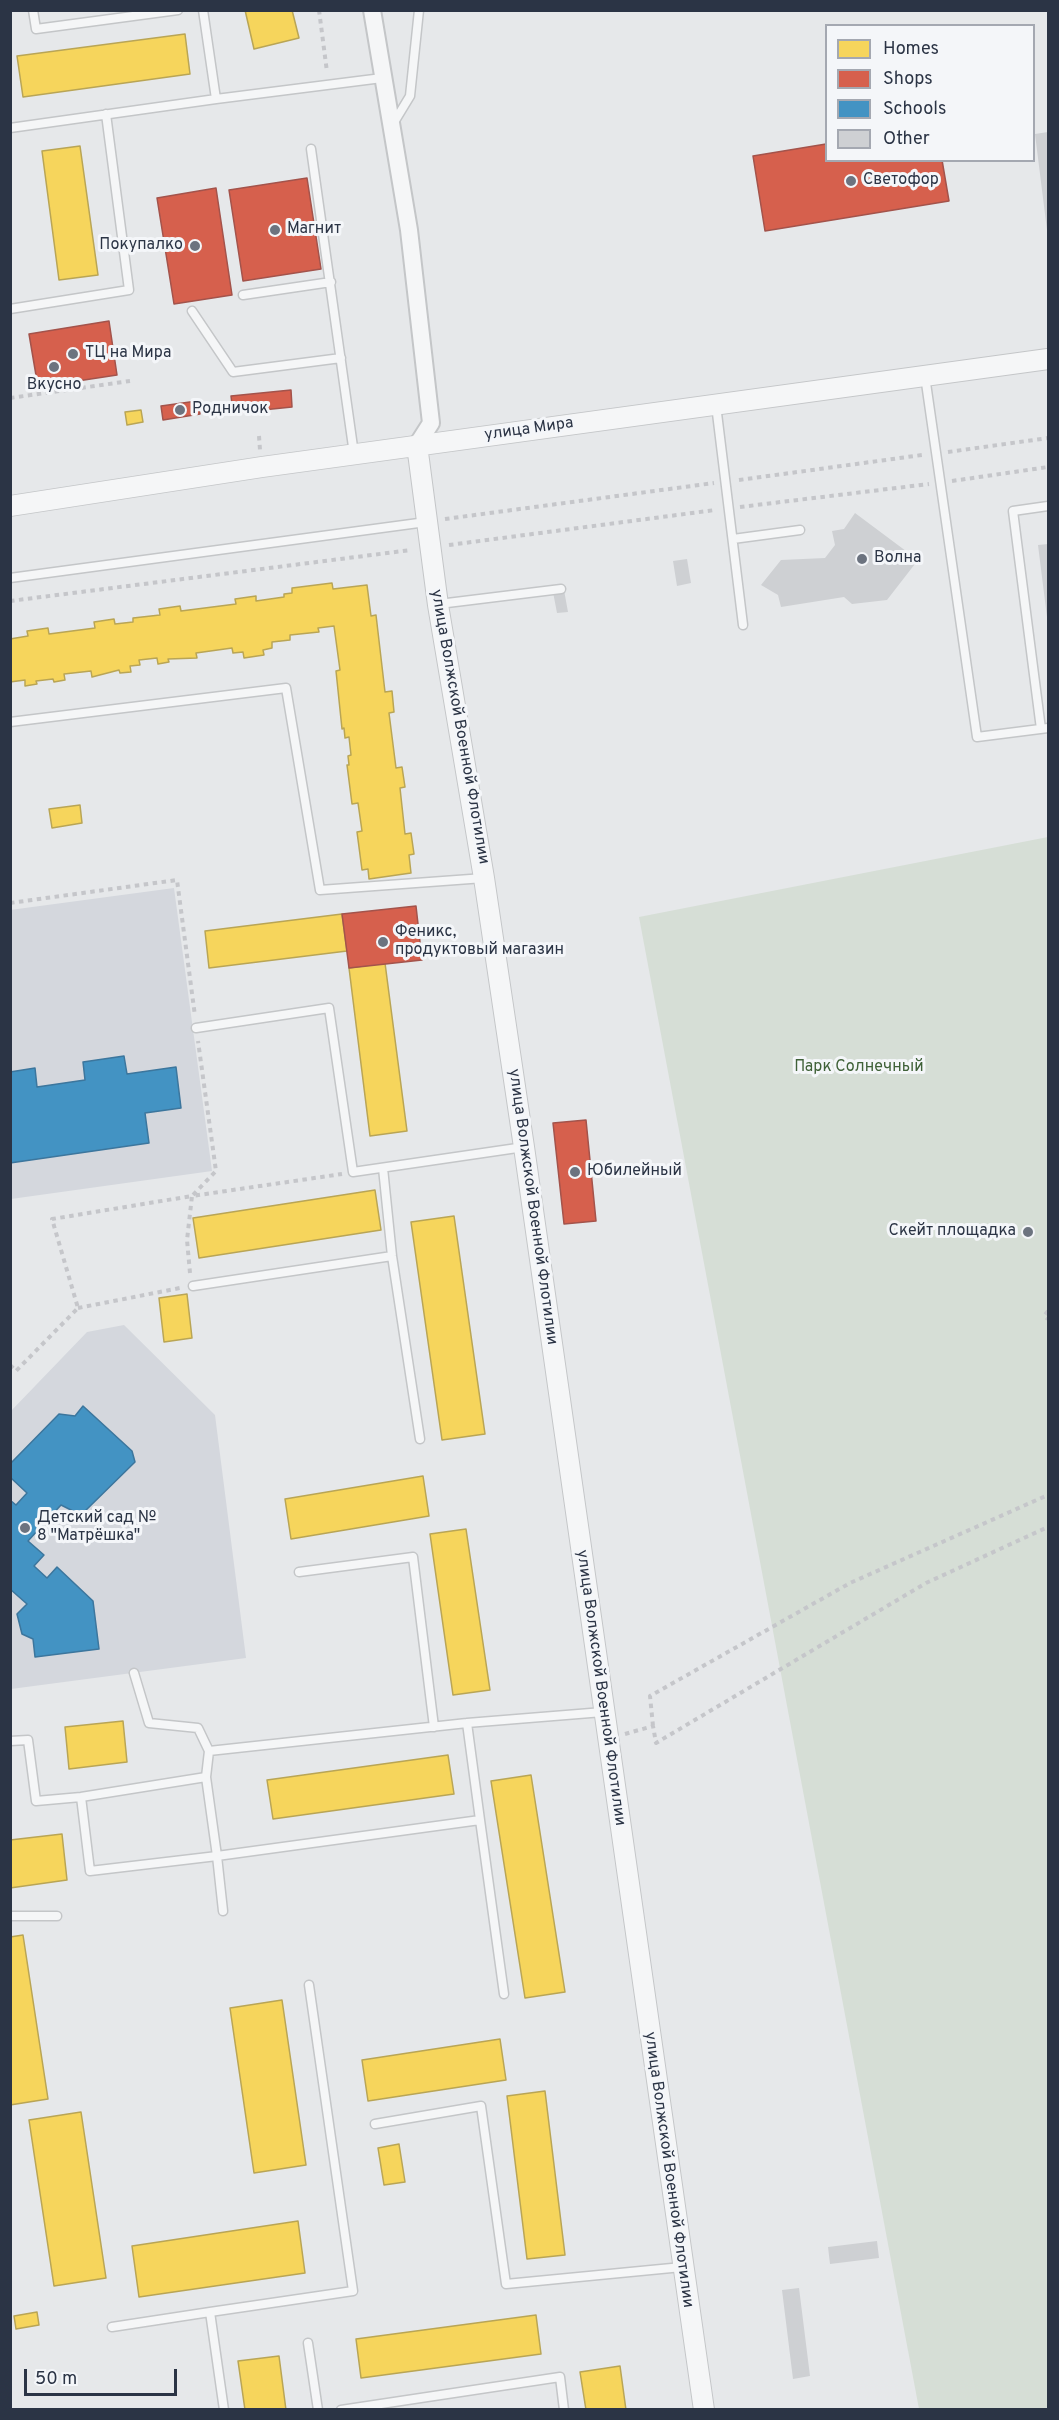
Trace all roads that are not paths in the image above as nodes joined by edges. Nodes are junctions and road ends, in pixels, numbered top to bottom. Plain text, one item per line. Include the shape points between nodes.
1 (33, 10) edge
2 (178, 10) edge
3 (203, 10) edge
4 (372, 10) edge
5 (419, 10) edge
6 (382, 78) junction
7 (216, 99) junction
8 (106, 114) junction
9 (391, 127) junction
10 (10, 128) edge
11 (310, 149) dead end
12 (331, 282) junction
13 (243, 296) dead end
14 (10, 309) edge
15 (192, 311) dead end
16 (342, 358) junction
17 (1048, 359) edge
18 (925, 375) junction
19 (716, 404) junction
20 (417, 445) junction
21 (354, 455) junction
22 (10, 506) edge
23 (1048, 506) edge
24 (426, 522) junction
25 (800, 530) dead end
26 (733, 539) junction
27 (10, 578) edge
28 (561, 589) dead end
29 (438, 605) junction
30 (743, 625) dead end
31 (10, 722) edge
32 (1045, 729) edge
33 (484, 878) junction
34 (196, 1028) road end
35 (524, 1147) junction
36 (383, 1168) junction
37 (392, 1256) junction
38 (192, 1286) road end
39 (420, 1439) dead end
40 (299, 1572) dead end
41 (134, 1673) dead end
42 (603, 1712) junction
43 (467, 1723) junction
44 (434, 1727) junction
45 (10, 1742) edge
46 (209, 1751) junction
47 (206, 1777) junction
48 (81, 1797) junction
49 (480, 1820) junction
50 (217, 1856) junction
51 (223, 1911) dead end
52 (10, 1916) edge
53 (57, 1916) dead end
54 (309, 1985) dead end
55 (504, 1994) dead end
56 (375, 2124) dead end
57 (682, 2267) junction
58 (210, 2312) junction
59 (112, 2327) dead end
60 (308, 2343) dead end
61 (224, 2409) edge
62 (318, 2409) edge
63 (341, 2409) edge
64 (564, 2409) edge
65 (704, 2409) edge

1 - 2 lane via 36,30
3 - 7 lane
4 - 6 street
5 - 9 lane via 410,96
6 - 7 lane
6 - 9 street
7 - 8 lane
8 - 10 lane
8 - 14 lane via 129,290
9 - 20 street via 409,231 431,423
11 - 12 lane
12 - 13 lane
12 - 16 lane
15 - 16 lane via 233,372
16 - 21 lane
17 - 18 street, улица Мира
18 - 19 street, улица Мира
18 - 32 lane via 977,737
19 - 20 street, улица Мира
19 - 26 lane
20 - 21 street, улица Мира
20 - 24 street, улица Волжской Военной Флотилии
21 - 22 street, улица Мира
23 - 32 lane via 1013,511
24 - 27 lane
24 - 29 street, улица Волжской Военной Флотилии
25 - 26 lane
26 - 30 lane
28 - 29 lane
29 - 33 street, улица Волжской Военной Флотилии
31 - 33 lane via 286,688 320,890
33 - 35 street, улица Волжской Военной Флотилии
34 - 36 lane via 329,1008 353,1172
35 - 36 lane
35 - 42 street, улица Волжской Военной Флотилии
36 - 37 lane
37 - 38 lane
37 - 39 lane
40 - 44 lane via 413,1557
41 - 46 lane via 149,1724 198,1728
42 - 43 lane
42 - 57 street, улица Волжской Военной Флотилии
43 - 44 lane
43 - 49 lane
44 - 46 lane
45 - 48 lane via 28,1740 36,1801
46 - 47 lane
47 - 48 lane
47 - 50 lane
48 - 50 lane via 90,1871
49 - 50 lane
49 - 55 lane
50 - 51 lane
52 - 53 lane
54 - 58 lane via 353,2291
56 - 57 lane via 481,2106 506,2284
57 - 65 street, улица Волжской Военной Флотилии
58 - 59 lane
58 - 61 lane
60 - 62 lane
63 - 64 lane via 560,2377

